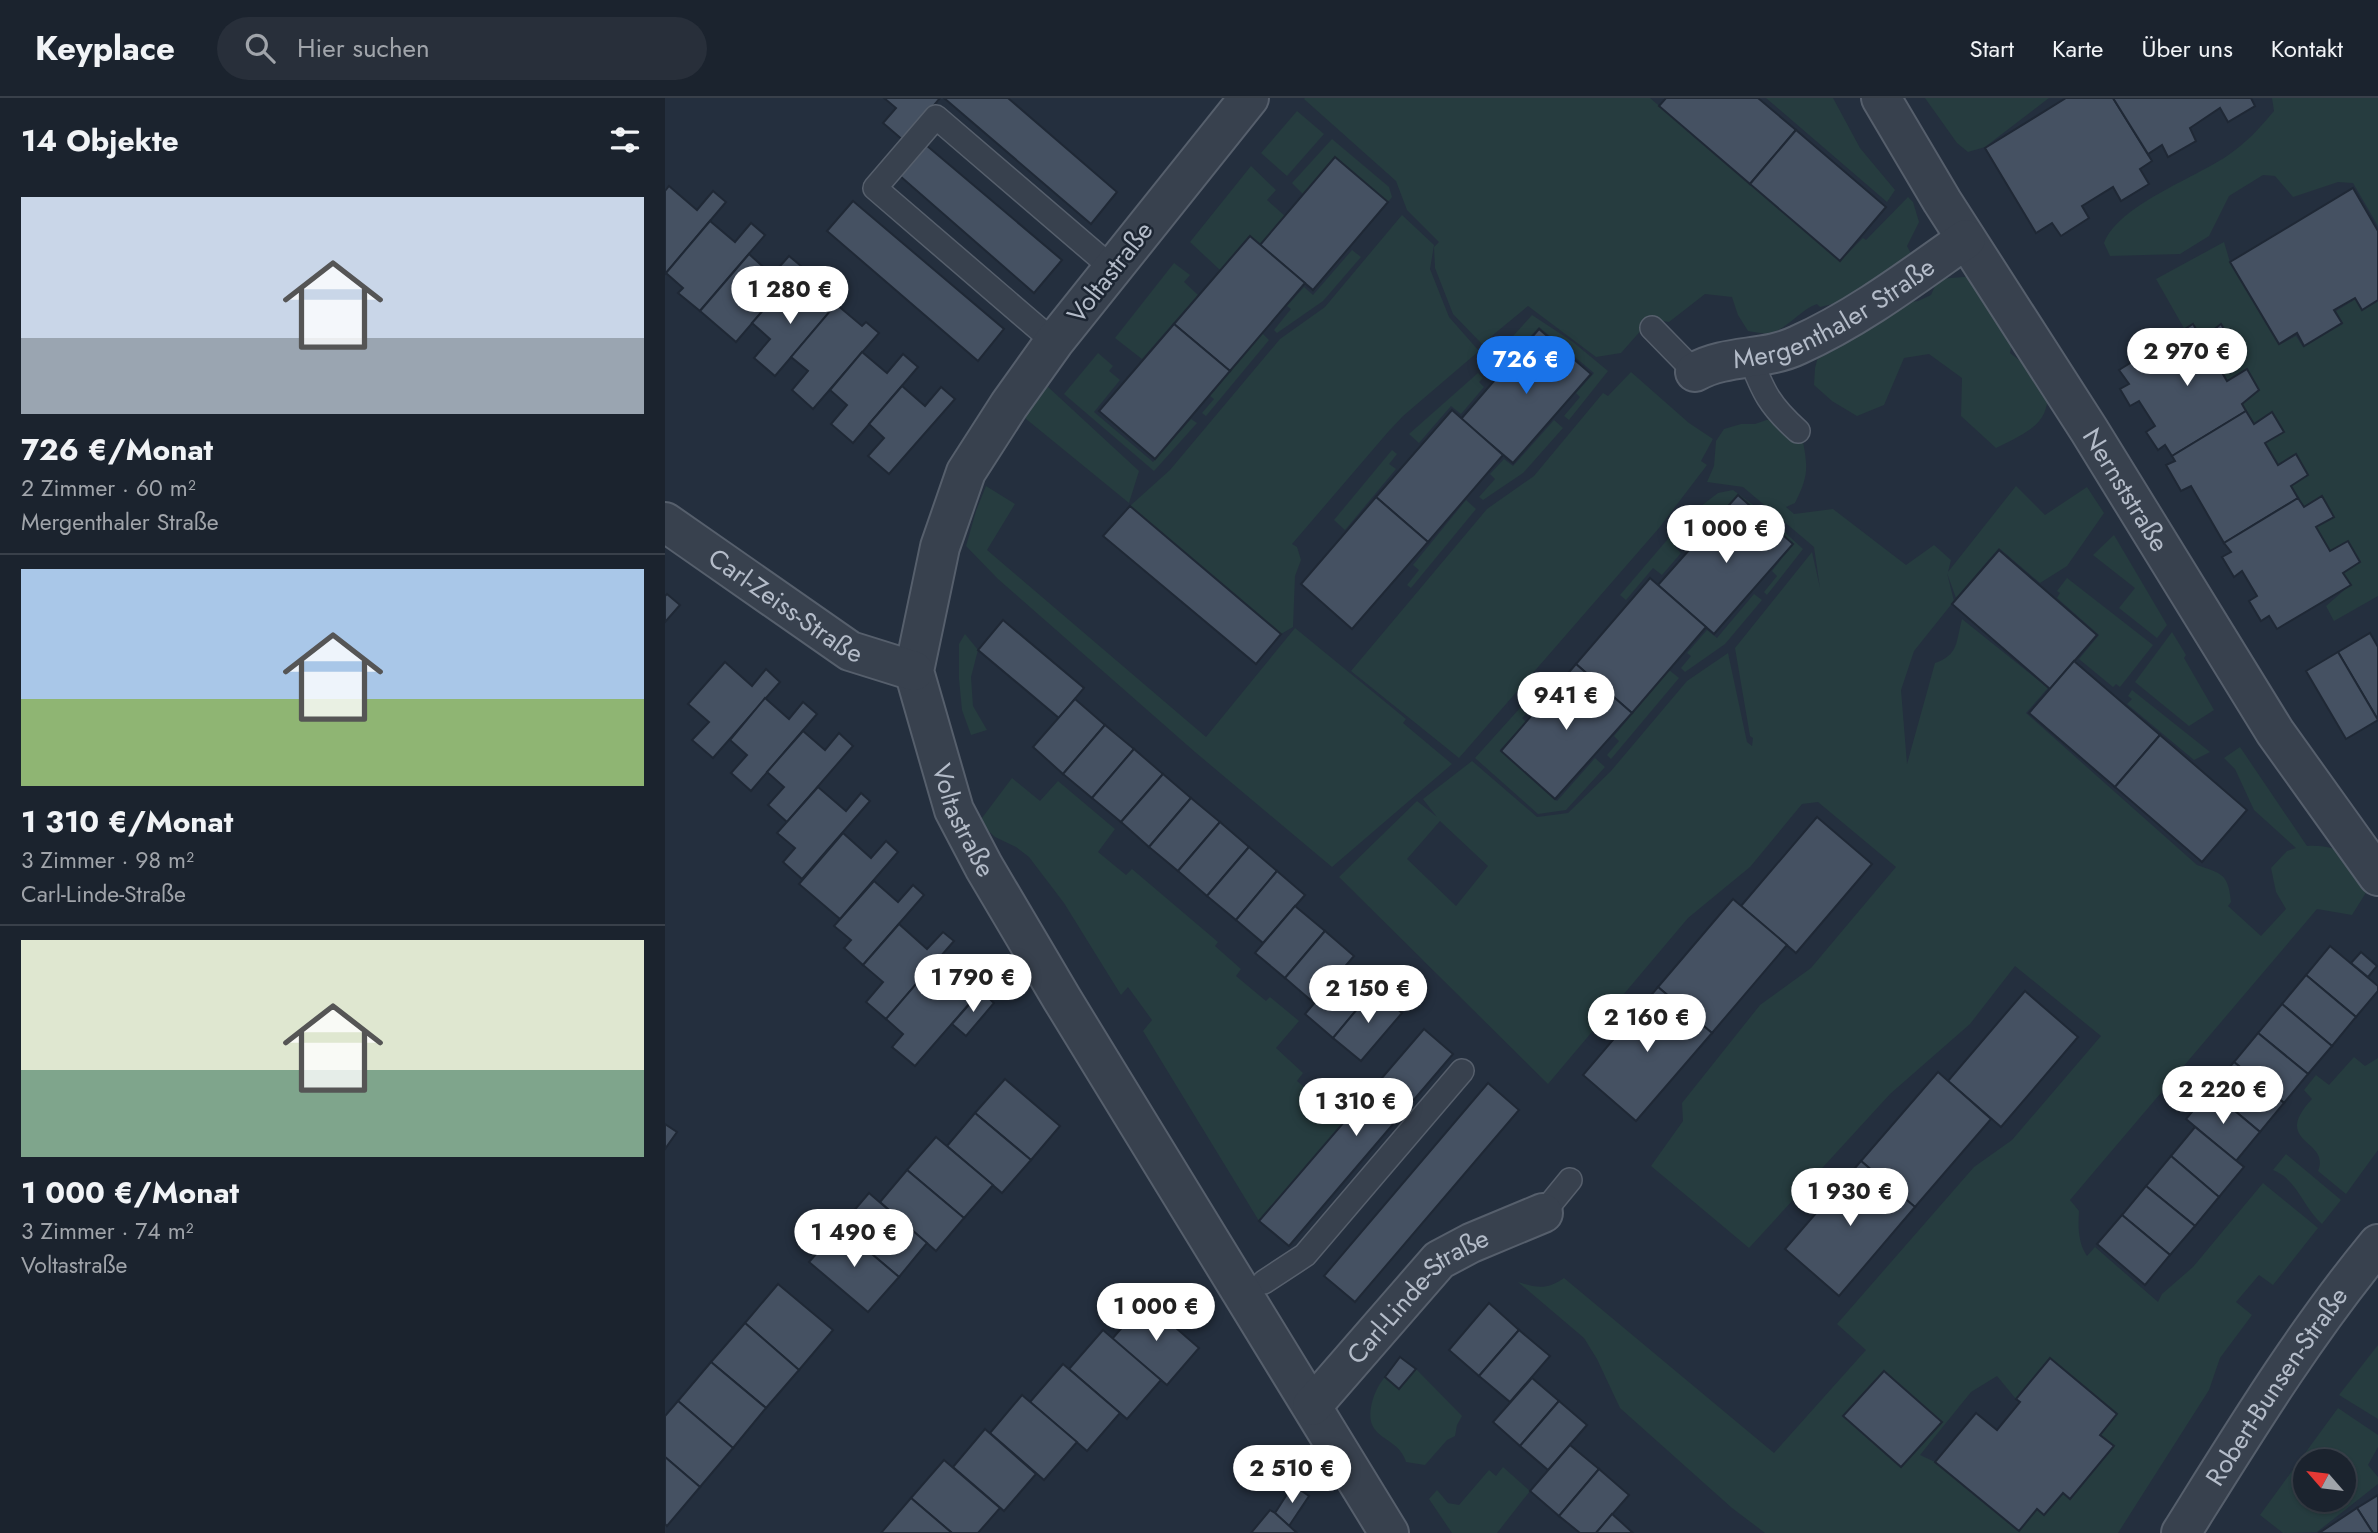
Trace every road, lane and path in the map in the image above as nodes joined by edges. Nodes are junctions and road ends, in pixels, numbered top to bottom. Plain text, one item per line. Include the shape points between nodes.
1 (1249, 98) edge
2 (1881, 98) edge
3 (1966, 239) junction
4 (1112, 268) junction
5 (1652, 328) dead end
6 (1055, 342) junction
7 (1750, 357) junction
8 (1695, 372) joint
9 (1798, 430) dead end
10 (665, 522) edge
11 (914, 671) junction
12 (2378, 876) edge
13 (1462, 1070) dead end
14 (1570, 1180) dead end
15 (1543, 1213) joint
16 (2378, 1244) edge
17 (1264, 1282) dead end
18 (1312, 1406) junction
19 (1389, 1533) edge
20 (2181, 1533) edge

1 - 4 street, Voltastraße
2 - 3 street, Nernststraße
3 - 7 street, Mergenthaler Straße via 1864,310 1797,346
3 - 12 street, Nernststraße via 2275,732
4 - 6 street, Voltastraße
4 - 6 lane via 936,117 875,188
5 - 8 lane
6 - 11 street, Voltastraße via 966,472 940,547
7 - 8 street, Mergenthaler Straße via 1714,362
7 - 9 lane via 1764,393
10 - 11 street, Carl-Zeiss-Straße via 850,651
11 - 18 street, Voltastraße via 954,810 984,867
13 - 17 lane via 1305,1255
14 - 15 lane
15 - 18 street, Carl-Linde-Straße via 1439,1261
16 - 20 street, Robert-Bunsen-Straße via 2290,1360
18 - 19 street, Voltastraße

